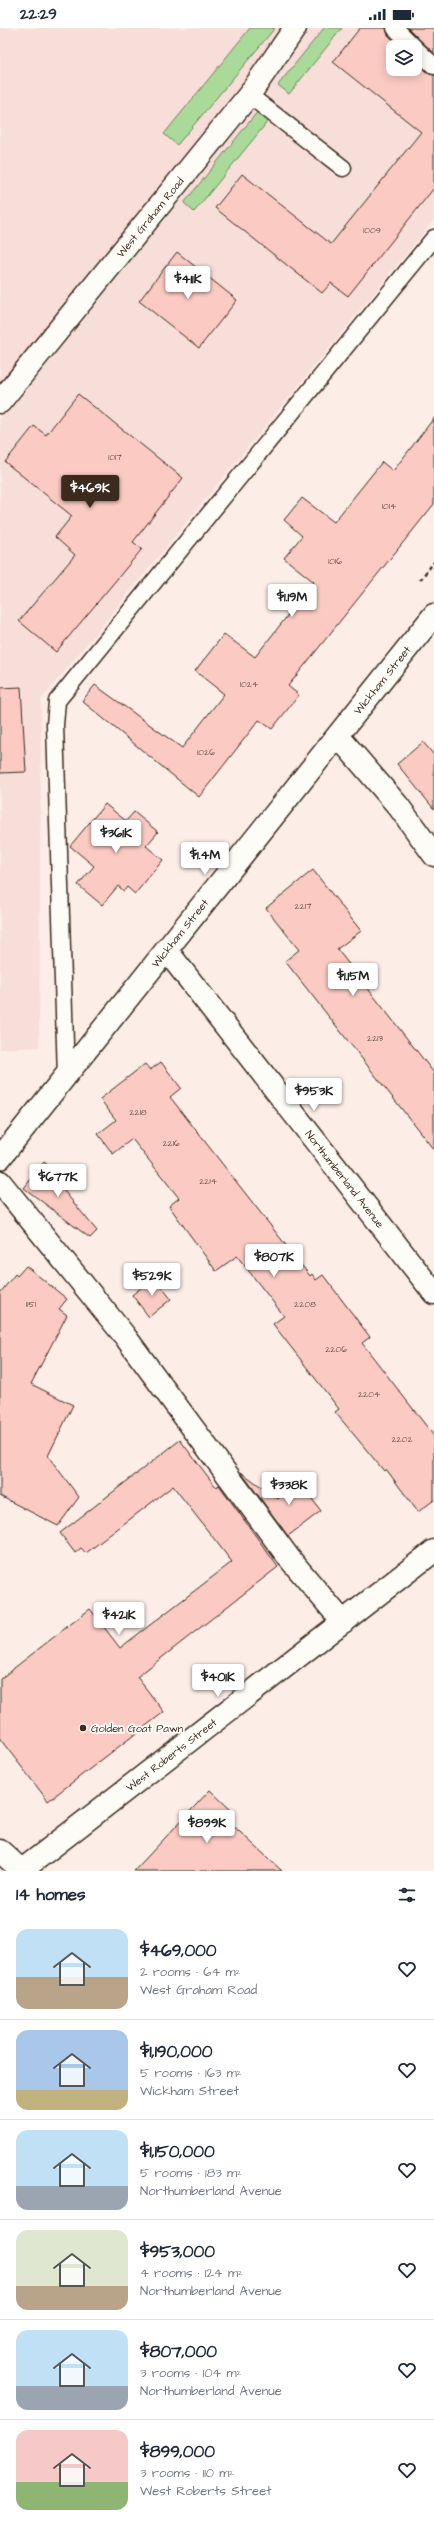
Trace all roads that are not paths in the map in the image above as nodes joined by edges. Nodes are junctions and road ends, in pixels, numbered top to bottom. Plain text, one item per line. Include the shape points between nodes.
1 (295, 28) edge
2 (395, 28) edge
3 (408, 40) edge
4 (422, 54) edge
5 (434, 66) edge
6 (249, 95) junction
7 (343, 168) dead end
8 (434, 238) edge
9 (0, 402) edge
10 (434, 615) edge
11 (338, 736) junction
12 (434, 855) edge
13 (167, 951) junction
14 (66, 1076) junction
15 (0, 1158) edge
16 (0, 1182) edge
17 (434, 1294) edge
18 (434, 1551) edge
19 (343, 1622) junction
20 (0, 1851) edge
21 (22, 1871) edge

1 - 6 street, West Graham Road
2 - 3 lane
4 - 5 lane
6 - 7 lane
6 - 9 street, West Graham Road
8 - 14 lane via 57,701 55,725
10 - 11 street, Wickham Street
11 - 12 street via 399,807
11 - 13 street, Wickham Street
13 - 14 street, Wickham Street
13 - 17 street, Northumberland Avenue
14 - 15 street, Wickham Street
16 - 19 street via 124,1335 289,1558
18 - 19 street, West Roberts Street
19 - 21 street, West Roberts Street
20 - 21 street

